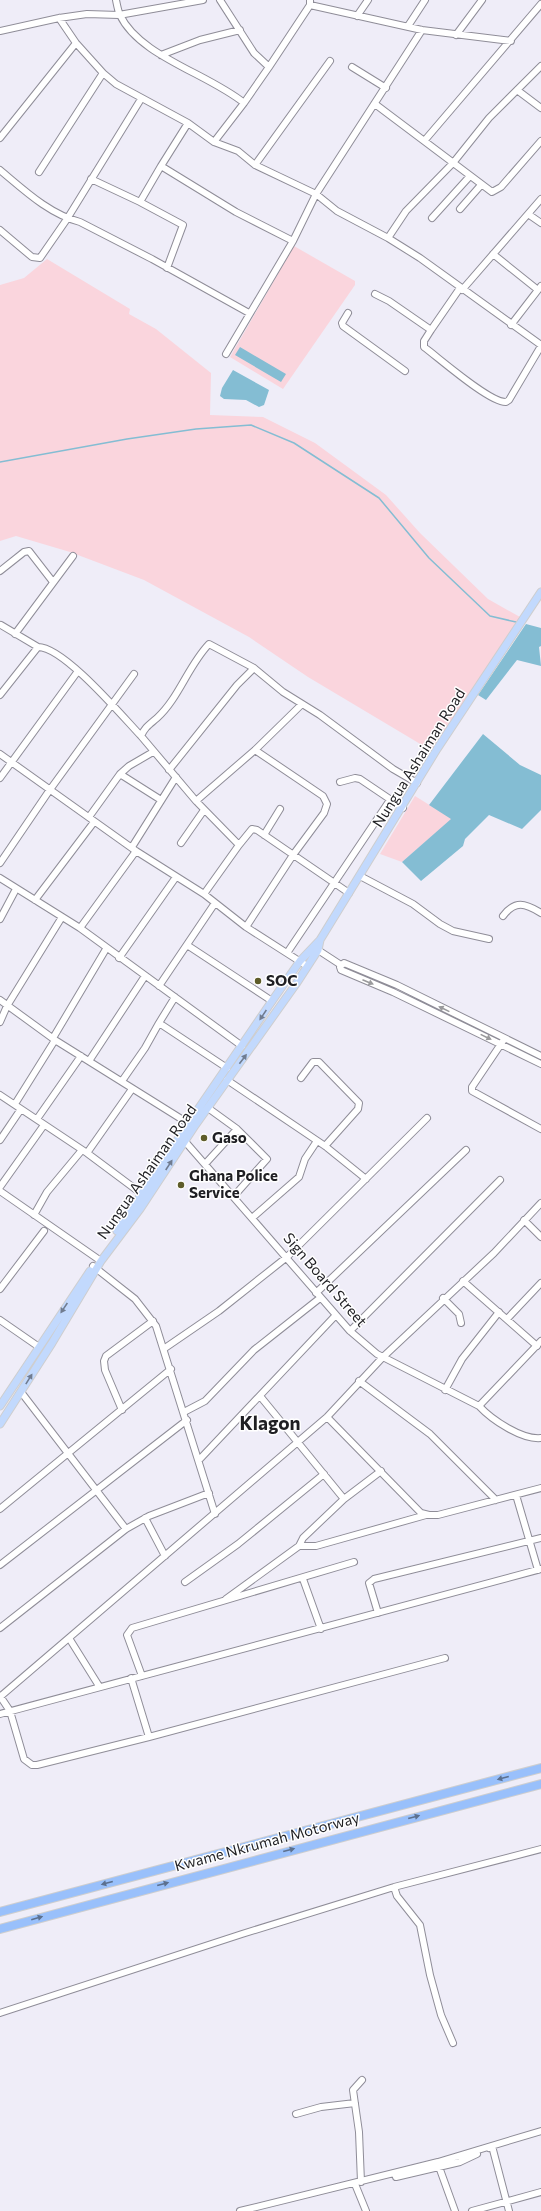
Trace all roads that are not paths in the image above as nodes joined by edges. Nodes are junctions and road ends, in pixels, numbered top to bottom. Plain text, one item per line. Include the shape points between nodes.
1 (116, 0) edge
2 (203, 0) edge
3 (220, 0) edge
4 (368, 0) edge
5 (425, 0) edge
6 (482, 0) edge
7 (174, 2) edge
8 (310, 2) edge
9 (541, 4) edge
10 (119, 15) junction
11 (357, 16) junction
12 (59, 18) junction
13 (408, 26) junction
14 (240, 30) junction
15 (422, 30) junction
16 (0, 32) edge
17 (456, 35) junction
18 (511, 41) junction
19 (76, 43) junction
20 (161, 55) junction
21 (330, 61) dead end
22 (541, 66) edge
23 (269, 67) junction
24 (352, 67) dead end
25 (103, 73) junction
26 (386, 88) junction
27 (517, 90) junction
28 (141, 99) junction
29 (244, 102) junction
30 (375, 104) junction
31 (541, 108) edge
32 (188, 123) junction
33 (0, 138) edge
34 (425, 140) junction
35 (541, 141) edge
36 (214, 142) junction
37 (453, 163) junction
38 (255, 165) junction
39 (161, 166) junction
40 (0, 170) edge
41 (38, 172) dead end
42 (470, 176) junction
43 (91, 179) junction
44 (482, 185) junction
45 (316, 194) junction
46 (541, 199) edge
47 (140, 202) junction
48 (460, 209) dead end
49 (528, 214) junction
50 (432, 218) dead end
51 (67, 219) junction
52 (541, 223) edge
53 (0, 230) edge
54 (388, 238) junction
55 (293, 240) junction
56 (493, 254) junction
57 (167, 268) junction
58 (540, 288) edge
59 (461, 289) junction
60 (375, 294) dead end
61 (249, 313) junction
62 (348, 313) dead end
63 (511, 325) junction
64 (431, 330) junction
65 (541, 346) edge
66 (226, 354) dead end
67 (405, 371) dead end
68 (73, 556) dead end
69 (0, 571) edge
70 (53, 582) junction
71 (541, 592) edge
72 (1, 625) edge
73 (15, 634) junction
74 (38, 648) junction
75 (254, 668) junction
76 (78, 671) junction
77 (134, 674) dead end
78 (0, 695) edge
79 (112, 704) junction
80 (301, 705) junction
81 (141, 736) junction
82 (255, 750) junction
83 (153, 752) junction
84 (0, 754) edge
85 (10, 762) junction
86 (169, 770) junction
87 (120, 774) junction
88 (176, 777) junction
89 (0, 778) edge
90 (340, 782) dead end
91 (417, 783) junction
92 (49, 791) junction
93 (161, 800) junction
94 (390, 800) junction
95 (196, 801) junction
96 (403, 808) junction
97 (280, 809) dead end
98 (204, 810) junction
99 (89, 817) junction
100 (94, 822) junction
101 (264, 835) junction
102 (181, 843) dead end
103 (239, 846) junction
104 (134, 849) junction
105 (293, 855) junction
106 (0, 862) edge
107 (360, 876) junction
108 (176, 877) junction
109 (0, 878) edge
110 (335, 884) junction
111 (16, 889) junction
112 (349, 893) junction
113 (204, 894) junction
114 (35, 900) junction
115 (215, 903) junction
116 (541, 913) edge
117 (503, 916) dead end
118 (62, 917) junction
119 (0, 919) edge
120 (246, 927) junction
121 (80, 928) junction
122 (489, 939) dead end
123 (320, 940) junction
124 (187, 945) junction
125 (106, 949) junction
126 (318, 950) junction
127 (287, 953) junction
128 (119, 958) junction
129 (300, 961) junction
130 (341, 965) junction
131 (308, 966) junction
132 (145, 976) junction
133 (397, 985) junction
134 (159, 986) junction
135 (394, 992) junction
136 (175, 997) junction
137 (0, 1000) edge
138 (272, 1001) junction
139 (8, 1006) junction
140 (0, 1022) edge
141 (159, 1023) junction
142 (54, 1039) junction
143 (503, 1041) junction
144 (242, 1046) junction
145 (81, 1056) junction
146 (541, 1056) edge
147 (89, 1061) junction
148 (541, 1064) edge
149 (227, 1068) junction
150 (301, 1078) dead end
151 (227, 1080) junction
152 (122, 1081) junction
153 (132, 1089) junction
154 (0, 1095) edge
155 (14, 1104) junction
156 (208, 1108) junction
157 (21, 1109) junction
158 (426, 1118) dead end
159 (37, 1119) junction
160 (44, 1125) junction
161 (191, 1125) junction
162 (541, 1129) edge
163 (237, 1130) junction
164 (182, 1138) junction
165 (0, 1140) edge
166 (316, 1141) junction
167 (325, 1146) junction
168 (466, 1150) dead end
169 (84, 1152) junction
170 (206, 1163) junction
171 (366, 1179) junction
172 (500, 1180) dead end
173 (0, 1187) edge
174 (1, 1194) edge
175 (142, 1194) junction
176 (234, 1196) junction
177 (541, 1203) edge
178 (34, 1215) junction
179 (252, 1218) junction
180 (524, 1220) junction
181 (44, 1231) dead end
182 (541, 1237) edge
183 (287, 1257) junction
184 (98, 1260) junction
185 (95, 1267) junction
186 (462, 1281) junction
187 (541, 1283) edge
188 (0, 1290) edge
189 (318, 1295) junction
190 (444, 1298) junction
191 (498, 1312) junction
192 (335, 1316) junction
193 (507, 1319) junction
194 (0, 1320) edge
195 (153, 1321) junction
196 (462, 1324) dead end
197 (350, 1331) junction
198 (539, 1343) edge
199 (39, 1347) junction
200 (165, 1348) junction
201 (383, 1357) junction
202 (171, 1369) junction
203 (360, 1381) junction
204 (445, 1390) junction
205 (21, 1392) junction
206 (260, 1396) junction
207 (0, 1406) edge
208 (479, 1406) junction
209 (122, 1410) junction
210 (184, 1412) junction
211 (327, 1416) junction
212 (187, 1420) junction
213 (0, 1424) edge
214 (541, 1438) edge
215 (297, 1442) junction
216 (68, 1452) junction
217 (199, 1460) junction
218 (381, 1471) junction
219 (324, 1474) junction
220 (541, 1488) edge
221 (97, 1491) junction
222 (209, 1493) junction
223 (516, 1495) junction
224 (344, 1499) junction
225 (496, 1500) junction
226 (0, 1509) edge
227 (215, 1514) junction
228 (426, 1515) junction
229 (145, 1518) junction
230 (126, 1529) junction
231 (541, 1538) edge
232 (530, 1542) junction
233 (299, 1546) junction
234 (165, 1556) junction
235 (354, 1562) dead end
236 (0, 1565) edge
237 (539, 1570) edge
238 (303, 1578) junction
239 (184, 1582) dead end
240 (223, 1602) junction
241 (378, 1613) junction
242 (0, 1628) edge
243 (321, 1629) junction
244 (69, 1638) junction
245 (445, 1658) dead end
246 (142, 1676) junction
247 (131, 1678) junction
248 (99, 1686) junction
249 (0, 1696) edge
250 (10, 1712) junction
251 (0, 1714) edge
252 (149, 1737) junction
253 (541, 1768) edge
254 (541, 1784) edge
255 (541, 1849) edge
256 (394, 1887) junction
257 (0, 1912) edge
258 (0, 1929) edge
259 (0, 2013) edge
260 (453, 2043) dead end
261 (362, 2080) dead end
262 (355, 2103) junction
263 (296, 2114) dead end
264 (541, 2131) edge
265 (492, 2146) junction
266 (439, 2164) junction
267 (396, 2177) dead end
268 (358, 2183) junction
269 (541, 2192) edge
270 (507, 2203) junction
271 (240, 2211) edge
272 (366, 2211) edge
273 (455, 2211) edge
274 (472, 2211) edge
275 (509, 2211) edge

1 - 10 street
2 - 7 street
3 - 14 street
4 - 11 street
5 - 13 street
6 - 17 street
7 - 10 street
8 - 11 street
8 - 23 street
9 - 18 street
10 - 12 street via 87,14
10 - 20 street via 138,38
11 - 13 street
12 - 16 street
12 - 19 street
13 - 15 street
14 - 20 street via 200,40
14 - 23 street via 254,53
15 - 17 street
15 - 26 street
17 - 18 street
18 - 34 street
19 - 25 street
19 - 33 street
20 - 29 street via 220,86
21 - 38 street
22 - 27 street
23 - 29 street
24 - 26 street
25 - 28 street
25 - 41 street
26 - 30 street
27 - 31 street
27 - 37 street via 489,118
28 - 32 street
28 - 43 street
29 - 36 street
30 - 34 street
30 - 45 street
32 - 36 street
32 - 39 street
34 - 37 street
35 - 44 street via 501,188 492,192
36 - 38 street via 238,151
37 - 42 street
37 - 54 street via 406,211
38 - 45 street
39 - 47 street
39 - 55 street via 236,212
40 - 51 street via 28,194
42 - 44 street
42 - 50 street
43 - 47 street
43 - 51 street
44 - 48 street
45 - 54 street via 337,212
45 - 55 street
46 - 49 street
47 - 57 street via 183,225
49 - 52 street
49 - 56 street
51 - 53 street via 40,258 32,257
51 - 57 street via 80,222
54 - 59 street
55 - 61 street
56 - 58 street
56 - 59 street
57 - 61 street
58 - 63 street
59 - 63 street
59 - 64 street
60 - 64 street
61 - 66 street
62 - 67 street via 342,322 343,326
63 - 65 street
64 - 65 street via 424,341 424,347 476,386 503,402 508,400
68 - 70 street
69 - 70 street via 24,552 29,551
70 - 73 street
71 - 91 main road, Nungua Ashaiman Road
72 - 73 street
73 - 74 street
74 - 76 street via 49,650
74 - 78 street
75 - 80 street
75 - 81 street via 209,644 180,688 157,718 145,726
75 - 86 street via 237,685
76 - 79 street
76 - 85 street
77 - 79 street
79 - 81 street
79 - 92 street
80 - 82 street
80 - 91 street via 320,715 393,769
81 - 83 street
82 - 95 street
82 - 105 street via 323,796 327,804 324,813
83 - 86 street
83 - 87 street
84 - 85 street
85 - 89 street
85 - 92 street
86 - 88 street
87 - 93 street
87 - 99 street
88 - 93 street
88 - 95 street
90 - 94 street via 355,778
91 - 96 main road, Nungua Ashaiman Road
92 - 99 street
92 - 106 street
93 - 104 street
94 - 96 street
94 - 110 street
95 - 98 street
96 - 107 main road, Nungua Ashaiman Road
97 - 101 street
98 - 102 street
98 - 103 street
99 - 100 street
100 - 104 street
100 - 114 street
101 - 103 street via 252,829
101 - 105 street
103 - 113 street
104 - 108 street
104 - 121 street
105 - 110 street
105 - 120 street
107 - 112 main road, Nungua Ashaiman Road
107 - 122 street via 413,904 453,931
108 - 113 street
108 - 128 street
109 - 111 street
110 - 112 street
110 - 127 street
111 - 114 street
111 - 119 street
112 - 123 main road, Nungua Ashaiman Road
113 - 115 street
114 - 118 street
115 - 120 street
115 - 124 street
116 - 117 street via 518,904 510,907
118 - 121 street
118 - 139 street
120 - 127 street
121 - 125 street
123 - 126 main road, Nungua Ashaiman Road
123 - 129 main road, Nungua Ashaiman Road
124 - 134 street
124 - 138 street
125 - 128 street
125 - 142 street
126 - 130 street
126 - 131 main road, Nungua Ashaiman Road
127 - 129 street
128 - 132 street
129 - 131 street
129 - 138 main road, Nungua Ashaiman Road
130 - 133 street via 344,963
130 -> 135 street via 341,970
151 -> 131 main road, Nungua Ashaiman Road
132 - 134 street
132 - 147 street
133 - 135 street
143 -> 133 street
134 - 136 street
135 -> 143 street
136 - 141 street
136 - 144 street
137 - 139 street
138 -> 144 main road, Nungua Ashaiman Road
139 - 140 street
139 - 142 street
141 - 149 street
141 - 152 street
142 - 145 street
142 - 155 street
143 - 146 street
143 - 148 street
143 - 162 street via 472,1087 472,1091
144 - 149 main road, Nungua Ashaiman Road
145 - 147 street
145 - 159 street
147 - 152 street
149 - 161 main road, Nungua Ashaiman Road
150 - 167 street via 314,1062 319,1062 358,1103 358,1109
151 - 156 main road, Nungua Ashaiman Road
151 - 166 street
152 - 153 street
153 - 161 street
153 - 169 street
154 - 155 street
155 - 157 street
156 - 161 main road, Nungua Ashaiman Road
156 - 163 street
157 - 159 street
157 - 165 street
158 - 171 street
159 - 160 street
160 - 169 street
160 - 173 street
161 - 164 main road, Nungua Ashaiman Road
163 - 170 street
163 - 176 street via 267,1158
164 - 170 street, Sign Board Street
164 - 175 main road, Nungua Ashaiman Road
185 -> 164 main road, Nungua Ashaiman Road via 140,1209
166 - 167 street
166 - 179 street via 305,1159 299,1177
167 - 171 street
168 - 189 street
169 - 175 street
169 - 178 street via 47,1192
170 - 176 street, Sign Board Street
171 - 183 street
172 - 197 street
174 - 178 street
175 - 184 main road, Nungua Ashaiman Road
176 - 179 street, Sign Board Street
177 - 180 street
178 - 184 street
179 - 183 street, Sign Board Street
180 - 182 street
180 - 186 street via 494,1253
181 - 188 street
183 - 189 street, Sign Board Street
183 - 200 street via 219,1311
184 - 185 main road, Nungua Ashaiman Road
185 - 195 street via 135,1299
185 -> 199 main road, Nungua Ashaiman Road
205 -> 185 main road, Nungua Ashaiman Road
186 - 190 street
186 - 191 street
187 - 193 street
189 - 192 street, Sign Board Street
189 - 210 street via 254,1350 205,1401
190 - 196 street via 459,1314
190 - 201 street
191 - 193 street
191 - 204 street via 462,1359
192 - 197 street, Sign Board Street
192 - 206 street
193 - 198 street
194 - 199 street
195 - 200 street
195 - 209 street via 106,1356 104,1361 105,1370
197 - 201 street, Sign Board Street
198 - 208 street
199 - 207 main road, Nungua Ashaiman Road
200 - 202 street
201 - 203 street
201 - 204 street, Sign Board Street
202 - 209 street
202 - 210 street
203 - 211 street
203 - 225 street via 430,1434
204 - 208 street, Sign Board Street
205 - 213 main road, Nungua Ashaiman Road
205 - 216 street
206 - 215 street
206 - 217 street
208 - 214 street, Sign Board Street via 485,1413 525,1437
209 - 216 street
210 - 212 street
211 - 215 street
211 - 218 street
212 - 217 street
212 - 221 street
215 - 219 street
215 - 227 street
216 - 221 street
216 - 226 street
217 - 222 street
218 - 224 street
218 - 228 street via 421,1513
219 - 224 street
219 - 239 street via 238,1544
220 - 223 street
221 - 230 street
221 - 236 street
222 - 227 street
222 - 229 street
223 - 225 street
223 - 232 street
224 - 233 street via 303,1538
225 - 228 street via 438,1515
227 - 234 street
228 - 233 street via 316,1546
229 - 230 street
229 - 234 street
230 - 242 street
231 - 232 street
232 - 237 street
232 - 241 street via 374,1579 369,1583 369,1588
233 - 240 street
234 - 244 street
235 - 238 street
237 - 241 street
238 - 240 street
238 - 243 street
240 - 246 street via 129,1630 127,1635
241 - 243 street
243 - 246 street
244 - 248 street
244 - 249 street
245 - 252 street
246 - 247 street
247 - 248 street
247 - 252 street
248 - 250 street
249 - 250 street
250 - 251 street
250 - 252 street via 24,1759 32,1765
253 -> 257 highway, Kwame Nkrumah Motorway
258 -> 254 highway, Kwame Nkrumah Motorway
255 - 256 street
256 - 259 street
256 - 260 street via 397,1896 420,1925 441,2015
261 - 262 street via 354,2087
262 - 263 street via 321,2107
262 - 268 street via 359,2132
264 - 265 street
265 - 266 street
265 - 270 street
266 - 267 street
266 - 268 street
266 - 273 street
268 - 271 street
268 - 272 street
269 - 270 street
270 - 274 street
270 - 275 street

